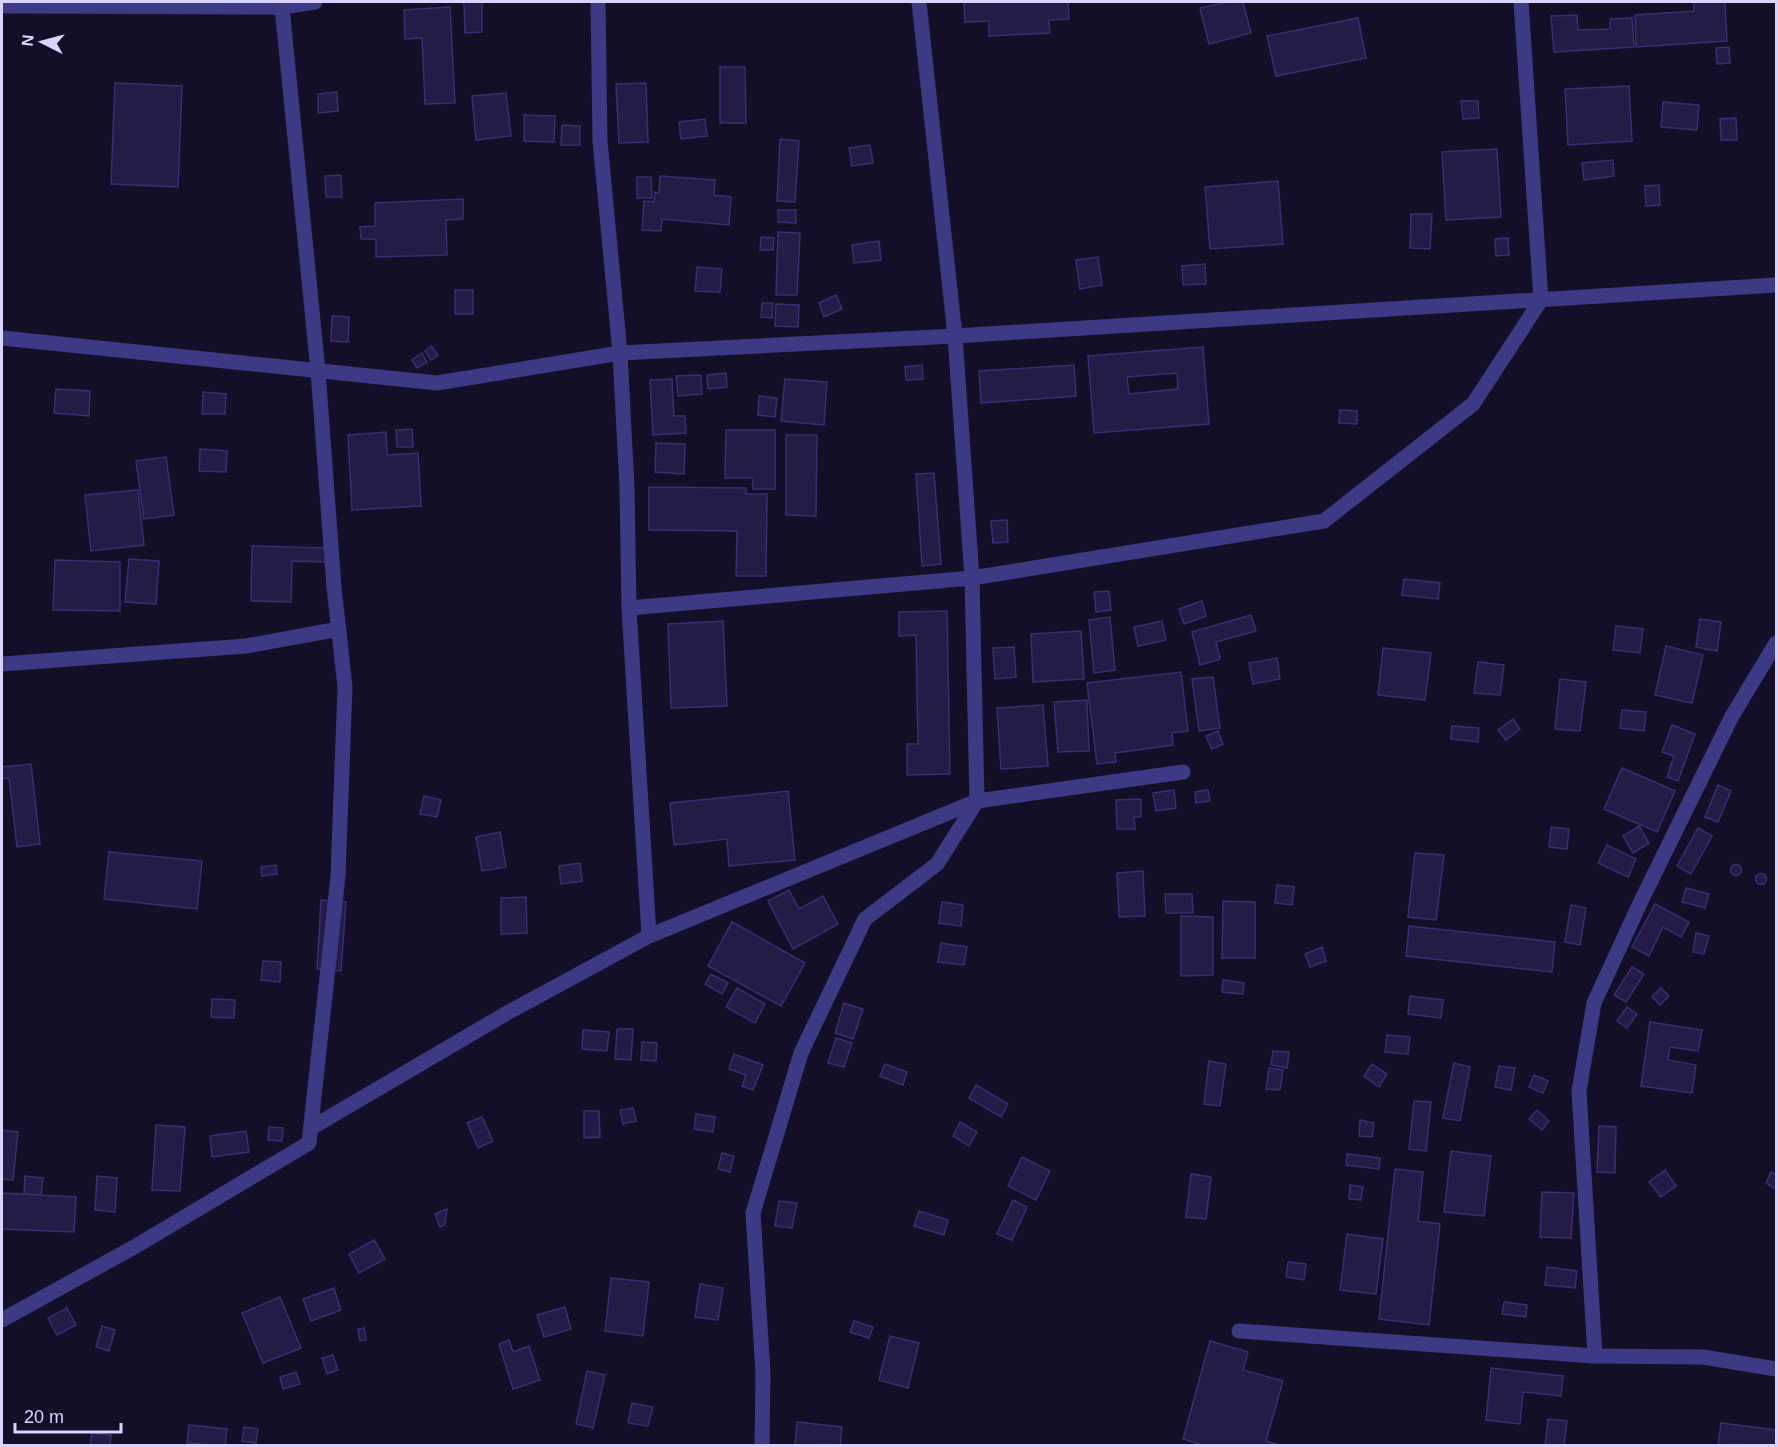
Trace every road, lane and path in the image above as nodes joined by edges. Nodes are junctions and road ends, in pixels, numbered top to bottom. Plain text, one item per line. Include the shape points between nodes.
1 (315, 2) edge
2 (598, 2) edge
3 (919, 2) edge
4 (1521, 2) edge
5 (2, 6) edge
6 (282, 7) junction
7 (1776, 285) edge
8 (1541, 300) junction
9 (955, 336) junction
10 (2, 338) edge
11 (620, 353) junction
12 (318, 371) junction
13 (972, 578) junction
14 (629, 608) junction
15 (339, 629) junction
16 (1776, 643) edge
17 (2, 664) edge
18 (1183, 772) dead end
19 (977, 801) junction
20 (649, 936) junction
21 (311, 1128) junction
22 (2, 1320) edge
23 (1239, 1331) dead end
24 (1595, 1356) junction
25 (1776, 1369) edge
26 (762, 1446) edge

1 - 6 street
2 - 11 street via 600,141
3 - 9 street
4 - 8 street
5 - 6 street
6 - 12 street
7 - 8 street
8 - 9 street
8 - 13 street via 1473,404 1324,521
9 - 11 street
9 - 13 street
10 - 12 street
11 - 12 street via 437,383
11 - 14 street
12 - 15 street
13 - 14 street
13 - 19 street
14 - 20 street
15 - 17 street via 246,646
15 - 21 street via 345,687 338,876
16 - 24 street via 1732,716 1594,1003 1579,1091
18 - 19 street
19 - 20 street
19 - 26 street via 937,864 865,918 801,1053 753,1213 763,1372
20 - 21 street via 507,1013
21 - 22 street via 309,1143
23 - 24 street
24 - 25 street via 1702,1357

